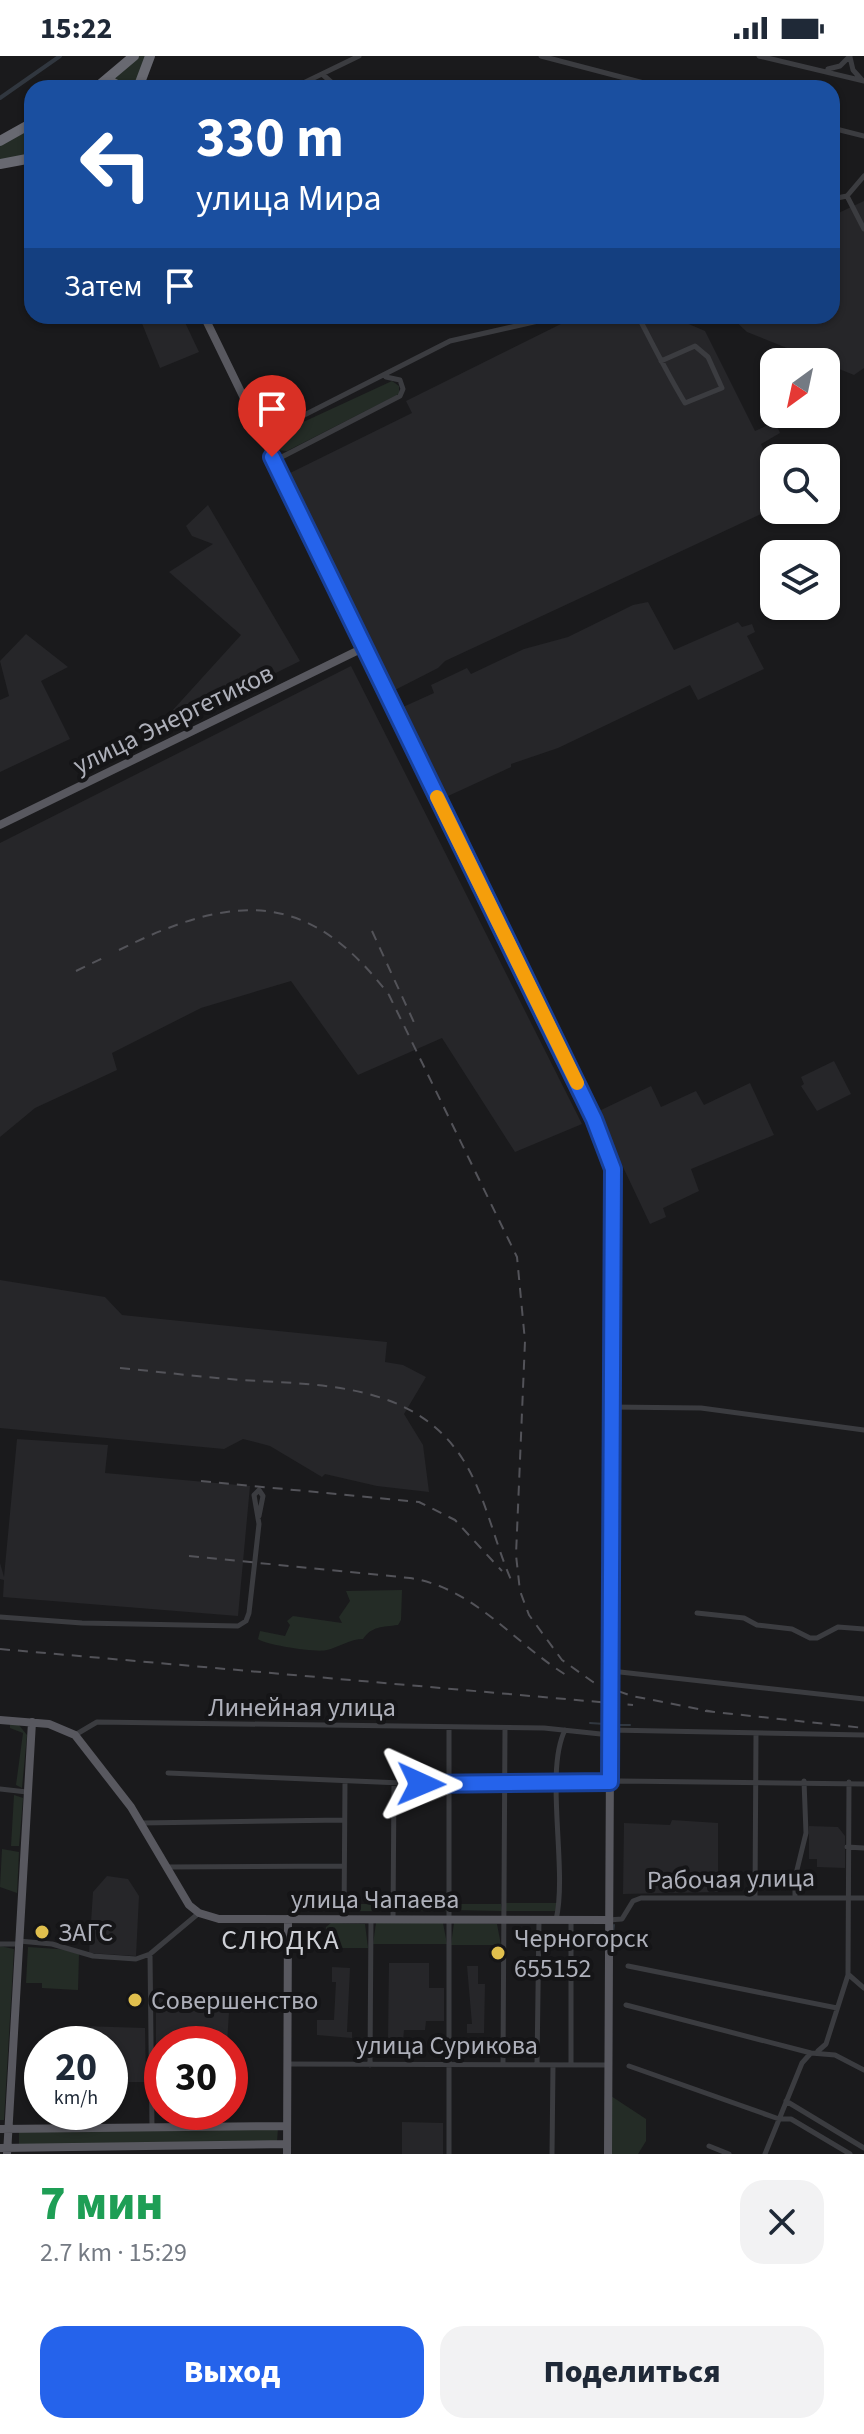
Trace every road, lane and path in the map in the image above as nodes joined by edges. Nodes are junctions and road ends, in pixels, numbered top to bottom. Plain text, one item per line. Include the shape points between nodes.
1 (134, 56) edge
2 (150, 56) edge
3 (359, 56) edge
4 (541, 56) edge
5 (759, 56) edge
6 (850, 56) edge
7 (823, 70) junction
8 (322, 74) junction
9 (106, 80) edge
10 (141, 80) edge
11 (310, 80) edge
12 (329, 80) edge
13 (632, 80) edge
14 (864, 82) edge
15 (24, 128) edge
16 (840, 130) edge
17 (864, 136) edge
18 (0, 141) edge
19 (24, 160) edge
20 (0, 164) edge
21 (864, 176) edge
22 (847, 196) junction
23 (840, 197) edge
24 (864, 229) edge
25 (208, 324) edge
26 (525, 324) edge
27 (642, 324) edge
28 (661, 361) junction
29 (385, 377) junction
30 (262, 436) junction
31 (274, 461) junction
32 (363, 648) junction
33 (0, 825) edge
34 (611, 1407) junction
35 (864, 1430) edge
36 (259, 1516) dead end
37 (697, 1613) dead end
38 (0, 1617) edge
39 (864, 1629) edge
40 (610, 1670) junction
41 (864, 1699) edge
42 (0, 1720) edge
43 (32, 1722) junction
44 (449, 1728) junction
45 (505, 1728) junction
46 (565, 1730) junction
47 (610, 1732) junction
48 (756, 1734) junction
49 (75, 1735) junction
50 (864, 1735) edge
51 (168, 1773) dead end
52 (757, 1781) junction
53 (804, 1781) junction
54 (345, 1782) junction
55 (610, 1782) junction
56 (849, 1782) junction
57 (394, 1783) junction
58 (504, 1784) junction
59 (558, 1784) junction
60 (862, 1784) edge
61 (448, 1785) junction
62 (0, 1789) edge
63 (28, 1792) junction
64 (344, 1820) junction
65 (141, 1823) junction
66 (847, 1847) junction
67 (864, 1848) edge
68 (343, 1866) junction
69 (166, 1867) junction
70 (755, 1897) junction
71 (795, 1897) junction
72 (864, 1898) edge
73 (847, 1899) junction
74 (199, 1913) junction
75 (288, 1919) junction
76 (344, 1919) junction
77 (371, 1919) junction
78 (393, 1919) junction
79 (449, 1920) junction
80 (503, 1920) junction
81 (539, 1920) junction
82 (556, 1920) junction
83 (571, 1920) junction
84 (608, 1920) junction
85 (19, 1943) junction
86 (0, 1944) edge
87 (150, 1954) junction
88 (628, 1966) dead end
89 (848, 1975) junction
90 (861, 1986) edge
91 (845, 1989) junction
92 (626, 2005) dead end
93 (837, 2008) junction
94 (151, 2026) edge
95 (815, 2052) junction
96 (287, 2064) junction
97 (449, 2064) junction
98 (503, 2064) junction
99 (370, 2065) junction
100 (537, 2065) junction
101 (553, 2065) junction
102 (571, 2065) junction
103 (608, 2065) junction
104 (629, 2066) dead end
105 (864, 2070) edge
106 (786, 2101) junction
107 (779, 2119) junction
108 (248, 2126) edge
109 (287, 2126) junction
110 (144, 2127) edge
111 (4, 2129) edge
112 (709, 2146) dead end
113 (864, 2148) edge
114 (287, 2149) edge
115 (5, 2150) edge
116 (449, 2154) edge
117 (552, 2154) edge
118 (608, 2154) edge
119 (729, 2154) edge
120 (765, 2154) edge
121 (850, 2154) edge

1 - 9 highway
2 - 10 highway
3 - 8 street
4 - 13 street
5 - 7 street
6 - 7 street via 840,66
6 - 14 street
7 - 14 street
8 - 11 street
8 - 12 street
15 - 18 highway
16 - 17 street
19 - 20 highway
21 - 22 street
22 - 23 street
22 - 24 street
25 - 30 main road
26 - 29 street via 450,341
27 - 28 street
28 - 28 street via 685,403 722,388 708,357 695,346
29 - 30 street
29 - 31 street via 400,380 400,396
30 - 31 main road
31 - 32 main road
32 - 33 main road, улица Энергетиков
32 - 34 main road via 608,1150 613,1172
34 - 35 street via 701,1408
34 - 40 main road
36 - 38 street via 249,1613 238,1626
37 - 39 street via 744,1618 810,1638 838,1627
40 - 41 street
40 - 47 main road
42 - 43 main road
43 - 49 main road
43 - 63 main road
44 - 45 street, Линейная улица
44 - 49 street, Линейная улица via 97,1722
44 - 61 street
45 - 46 street, Линейная улица
45 - 58 street
46 - 47 street, Линейная улица
46 - 59 street
47 - 48 street, Линейная улица
47 - 55 main road
48 - 50 street, Линейная улица
48 - 52 street
49 - 65 main road
51 - 54 street
52 - 53 street
52 - 55 street
52 - 70 street
53 - 56 street
53 - 71 street via 806,1833
54 - 57 street
54 - 64 street
55 - 59 street
55 - 84 main road
56 - 60 street
56 - 66 street
57 - 61 street
57 - 78 street
58 - 59 street
58 - 61 street
58 - 80 street
59 - 82 street
61 - 79 street
62 - 63 street
63 - 85 main road
64 - 65 street
64 - 68 street
65 - 69 main road
66 - 67 street
66 - 73 street
68 - 69 street, улица Чапаева
68 - 76 street
69 - 74 main road
70 - 71 street, Рабочая улица
70 - 84 street, Рабочая улица via 641,1898 633,1901 623,1921
71 - 73 street, Рабочая улица
72 - 73 street, Рабочая улица
73 - 89 street
74 - 75 main road, улица Чапаева via 219,1919
74 - 87 street
75 - 76 main road, улица Чапаева
75 - 96 main road
76 - 77 main road, улица Чапаева
77 - 78 main road, улица Чапаева
77 - 99 street
78 - 79 main road, улица Чапаева
79 - 80 main road, улица Чапаева
79 - 97 street
80 - 81 main road, улица Чапаева
80 - 98 street
81 - 82 main road, улица Чапаева
81 - 100 street
82 - 83 main road, улица Чапаева
83 - 84 main road, улица Чапаева
83 - 102 street
84 - 103 main road
85 - 86 street
85 - 87 street via 61,1945 93,1956 136,1959
85 - 111 main road
87 - 94 street
88 - 93 street
89 - 90 street
89 - 91 street
90 - 91 street
91 - 93 street
92 - 95 street
93 - 95 street via 826,2044
95 - 105 street
95 - 106 street via 802,2063
96 - 99 street, улица Сурикова
96 - 109 main road
97 - 98 street, улица Сурикова
97 - 99 street, улица Сурикова
97 - 116 street
98 - 100 street, улица Сурикова
100 - 101 street, улица Сурикова
101 - 102 street, улица Сурикова
101 - 117 street
102 - 103 street, улица Сурикова
103 - 118 main road
104 - 107 street
106 - 107 street
106 - 113 street
107 - 120 street
107 - 121 street via 791,2119
108 - 109 main road
109 - 114 main road
110 - 111 main road
111 - 115 main road
112 - 119 street
114 - 115 main road

